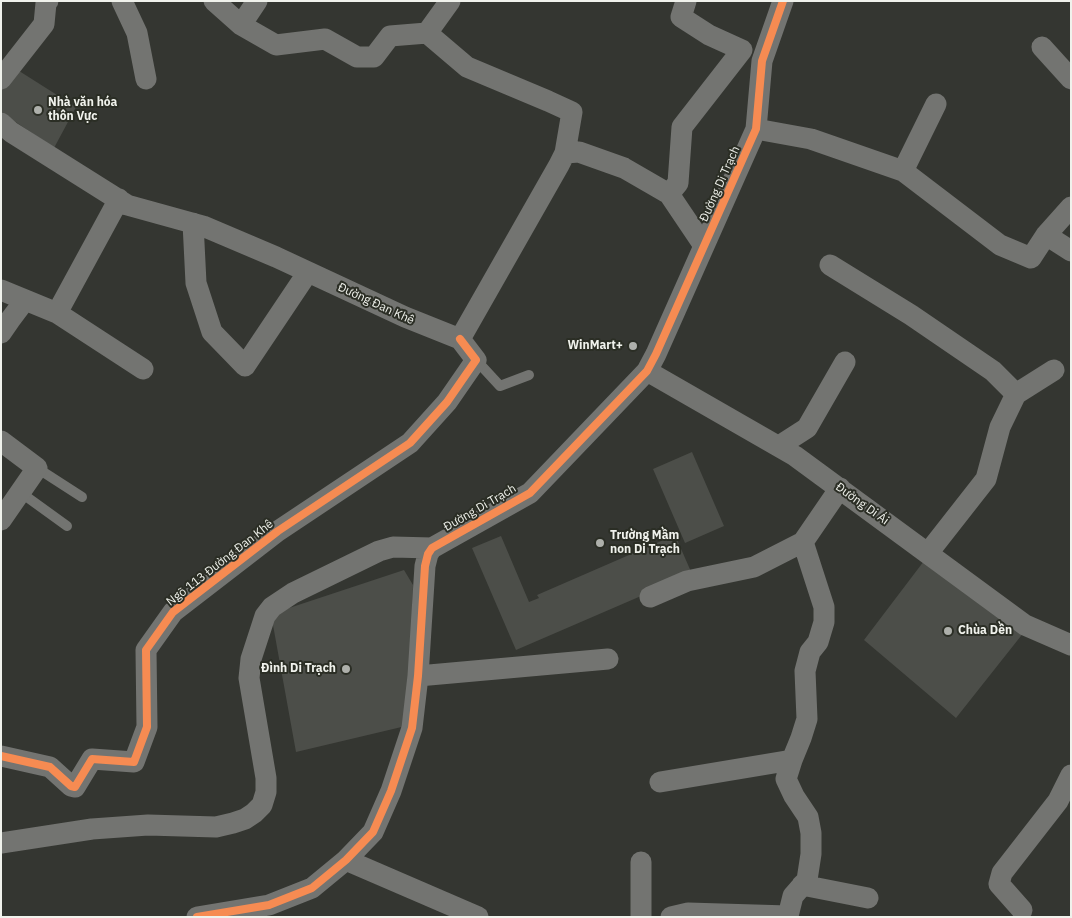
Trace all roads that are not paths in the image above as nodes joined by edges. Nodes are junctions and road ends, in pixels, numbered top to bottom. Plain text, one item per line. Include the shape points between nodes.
1 (122, 1) edge
2 (214, 1) edge
3 (257, 1) edge
4 (450, 1) edge
5 (686, 1) edge
6 (783, 1) edge
7 (45, 2) edge
8 (241, 25) junction
9 (427, 33) junction
10 (1042, 47) dead end
11 (742, 50) junction
12 (762, 60) junction
13 (1, 79) edge
14 (146, 79) dead end
15 (1071, 79) edge
16 (936, 104) dead end
17 (1, 123) edge
18 (756, 129) junction
19 (565, 153) junction
20 (903, 171) junction
21 (669, 194) junction
22 (118, 199) junction
23 (1071, 207) edge
24 (193, 223) junction
25 (1046, 235) junction
26 (704, 246) junction
27 (1071, 251) edge
28 (830, 265) dead end
29 (308, 272) junction
30 (1, 290) edge
31 (25, 300) junction
32 (57, 313) junction
33 (1, 333) edge
34 (460, 339) junction
35 (476, 360) junction
36 (845, 362) dead end
37 (143, 369) dead end
38 (1054, 370) dead end
39 (647, 371) junction
40 (529, 375) dead end
41 (1016, 394) junction
42 (1, 441) edge
43 (779, 446) junction
44 (37, 468) junction
45 (840, 488) junction
46 (20, 492) junction
47 (82, 497) dead end
48 (1, 520) edge
49 (67, 526) dead end
50 (803, 542) junction
51 (432, 548) junction
52 (928, 553) junction
53 (650, 597) dead end
54 (1071, 645) edge
55 (608, 659) dead end
56 (418, 676) junction
57 (1, 756) edge
58 (792, 760) junction
59 (1071, 775) edge
60 (660, 782) dead end
61 (1, 843) edge
62 (346, 860) junction
63 (641, 862) dead end
64 (802, 885) junction
65 (868, 898) dead end
66 (1022, 910) dead end
67 (270, 911) edge
68 (788, 916) edge
69 (198, 917) edge
70 (478, 917) edge
71 (641, 917) edge
72 (670, 917) edge

1 - 14 street via 137,33
2 - 8 street
3 - 8 street
4 - 9 street
5 - 11 street via 681,17 709,35
6 - 12 street, Đường Di Trạch
7 - 13 street via 44,24
8 - 9 street via 276,45 325,39 357,57 374,57 390,36
9 - 19 street via 467,66 572,112
10 - 15 street
11 - 12 street
11 - 21 street via 682,127 678,183
12 - 18 street, Đường Di Trạch
16 - 20 street
17 - 22 street, Đường Đan Khê
18 - 20 street via 811,139
18 - 26 street, Đường Di Trạch
19 - 21 street via 579,152 624,168
19 - 34 street
20 - 25 street via 1000,245 1031,258
21 - 26 street
22 - 24 street, Đường Đan Khê via 127,205
22 - 32 street
23 - 25 street
24 - 29 street, Đường Đan Khê
24 - 29 street via 196,283 212,332 245,366
25 - 27 street
26 - 39 street, Đường Di Trạch
28 - 41 street via 993,371
29 - 34 street, Đường Đan Khê
30 - 31 street
31 - 32 street
31 - 33 street
32 - 37 street
34 - 35 street
35 - 40 lane via 500,386
35 - 57 street, Ngõ 113 Đường Đan Khê via 447,402 410,442 278,531 173,612 146,650 147,727 134,762 92,759 76,787 50,767
36 - 43 street via 807,428
38 - 41 street
39 - 43 street, Đường Di Ái
39 - 51 street, Đường Di Trạch via 530,493
41 - 52 street via 1000,428 986,479
42 - 44 street
43 - 45 street, Đường Di Ái
44 - 46 street
44 - 47 lane
45 - 50 street
45 - 52 street, Đường Di Ái
46 - 48 street
46 - 49 lane
50 - 53 street via 754,567 687,581
50 - 58 street via 824,607 824,622 804,671 807,719
51 - 56 street via 425,566
51 - 61 street via 393,547 379,551 293,592 265,616 251,659 249,678 266,778 262,805 254,813 245,819 216,827 148,825 92,829
52 - 54 street, Đường Di Ái via 1025,625
55 - 56 street
56 - 62 street via 412,728 391,791 373,832
58 - 60 street
58 - 64 street via 786,779 808,817 811,832 807,880
59 - 66 street via 1058,801 1002,873 999,884
62 - 67 street via 312,888
62 - 70 street
63 - 71 street
64 - 65 street
64 - 68 street via 793,896
67 - 69 street
68 - 72 street via 688,913

